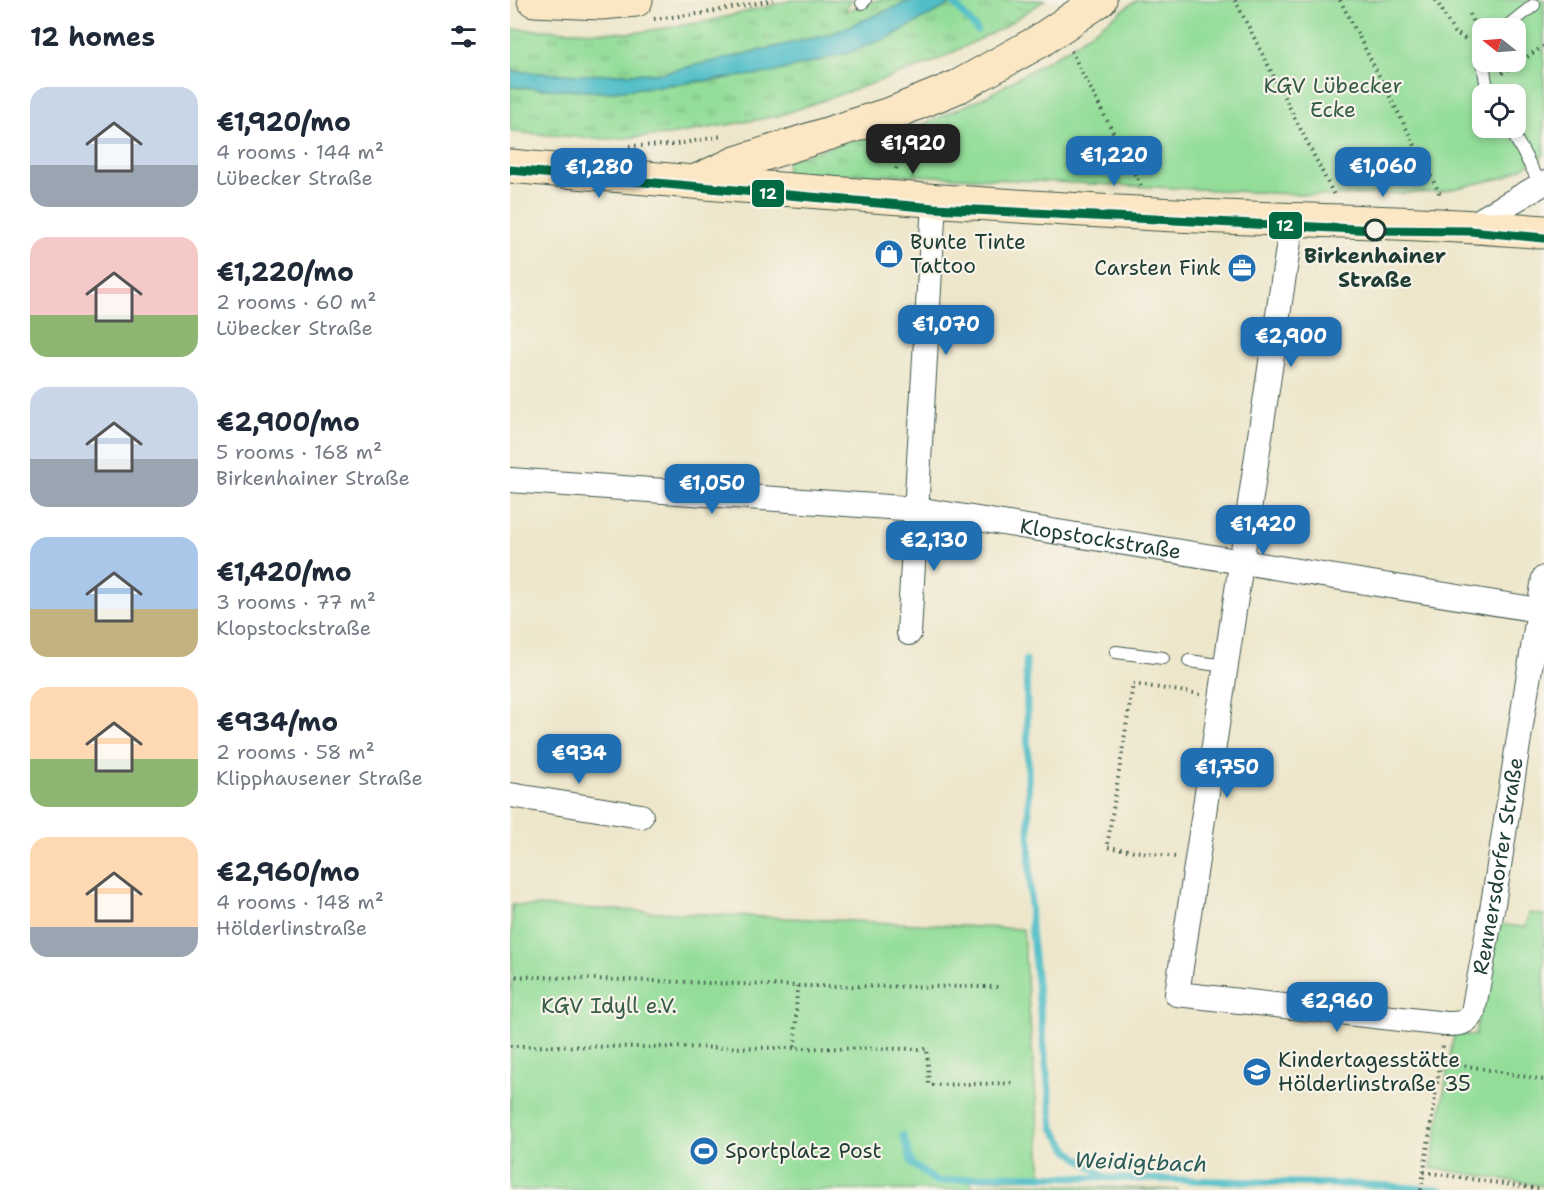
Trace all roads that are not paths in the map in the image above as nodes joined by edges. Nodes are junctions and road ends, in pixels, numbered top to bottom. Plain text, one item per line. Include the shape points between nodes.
1 (534, 0) edge
2 (636, 0) edge
3 (1100, 0) edge
4 (1534, 5) dead end
5 (1518, 18) edge
6 (1516, 138) edge
7 (510, 166) edge
8 (693, 183) junction
9 (1542, 184) edge
10 (934, 202) junction
11 (1292, 221) junction
12 (1472, 225) junction
13 (1544, 232) edge
14 (510, 480) edge
15 (916, 509) junction
16 (1241, 561) junction
17 (1544, 578) edge
18 (1542, 610) edge
19 (909, 633) dead end
20 (1116, 652) dead end
21 (1163, 658) dead end
22 (1189, 661) dead end
23 (1226, 666) junction
24 (510, 795) edge
25 (641, 816) dead end

1 - 2 street
3 - 8 street via 1059,29 948,90 893,113 736,163
4 - 5 lane
6 - 9 lane
7 - 8 street
8 - 10 street
9 - 12 street
10 - 11 street
10 - 15 street
11 - 12 street
11 - 16 street
12 - 13 street
14 - 15 street, Klopstockstraße
15 - 16 street, Klopstockstraße
15 - 19 street
16 - 18 street, Klopstockstraße
16 - 23 street
17 - 18 street, Rennersdorfer Straße
18 - 23 street, Rennersdorfer Straße via 1473,1012 1459,1024 1177,994
20 - 21 lane
22 - 23 lane
24 - 25 street

